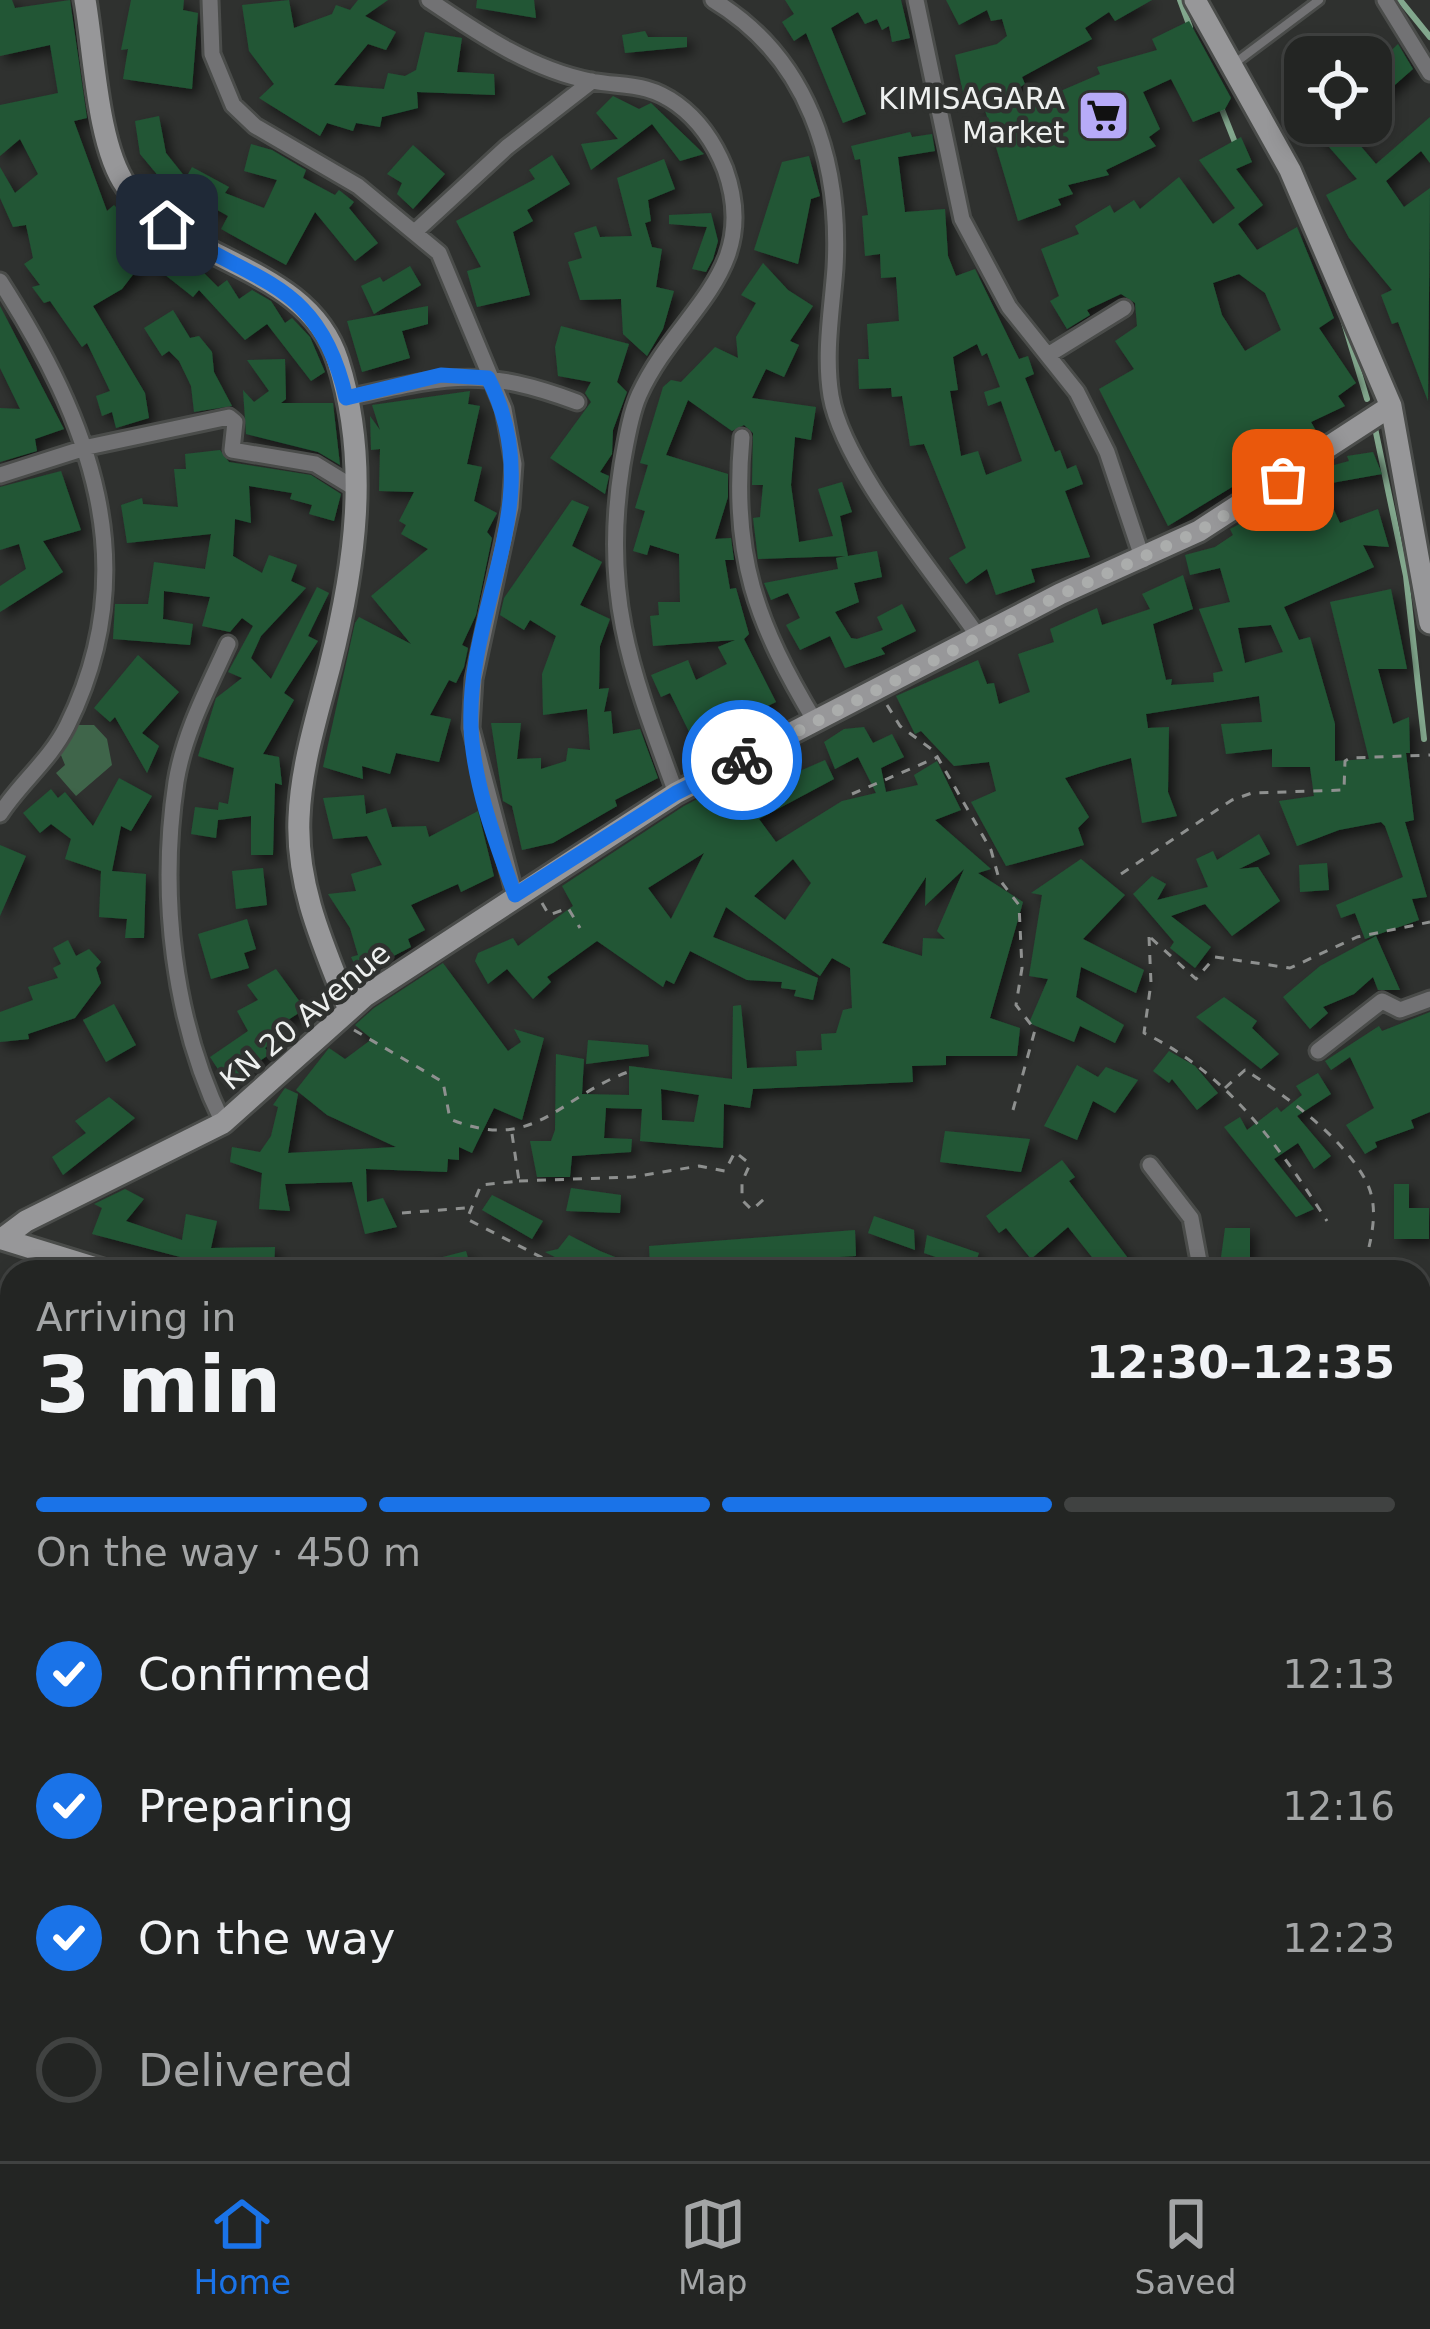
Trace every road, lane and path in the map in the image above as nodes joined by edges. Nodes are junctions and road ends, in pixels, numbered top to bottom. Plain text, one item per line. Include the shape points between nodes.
1 (85, 0) edge
2 (210, 0) edge
3 (429, 0) edge
4 (713, 0) edge
5 (916, 0) edge
6 (1195, 0) edge
7 (1319, 0) edge
8 (1385, 0) edge
9 (1229, 68) junction
10 (1430, 73) edge
11 (592, 82) junction
12 (417, 230) junction
13 (0, 281) edge
14 (1124, 308) dead end
15 (1048, 356) junction
16 (488, 378) junction
17 (346, 398) junction
18 (577, 402) dead end
19 (1391, 406) junction
20 (742, 437) dead end
21 (88, 447) junction
22 (0, 475) edge
23 (356, 488) junction
24 (1142, 560) junction
25 (1430, 622) edge
26 (978, 636) junction
27 (228, 644) dead end
28 (879, 691) junction
29 (815, 723) junction
30 (1430, 755) edge
31 (938, 757) junction
32 (676, 793) junction
33 (852, 794) dead end
34 (0, 814) edge
35 (1121, 874) dead end
36 (523, 891) junction
37 (1430, 922) edge
38 (580, 928) dead end
39 (1430, 999) edge
40 (342, 1016) junction
41 (1318, 1051) dead end
42 (634, 1070) dead end
43 (1225, 1088) junction
44 (1012, 1110) dead end
45 (224, 1123) junction
46 (512, 1132) junction
47 (1150, 1165) dead end
48 (519, 1181) junction
49 (764, 1198) dead end
50 (467, 1208) junction
51 (402, 1213) dead end
52 (1328, 1222) dead end
53 (1, 1240) edge
54 (1369, 1247) dead end
55 (68, 1260) edge
56 (545, 1260) edge
57 (1200, 1260) edge

1 - 17 street via 123,182 207,252 274,282 303,306 337,358
2 - 12 street via 212,54 233,105
3 - 11 street via 489,41
4 - 26 street via 762,35 805,95 820,132 835,262 831,396 844,437
5 - 15 street via 962,219 1009,307
6 - 9 street
7 - 9 lane
8 - 10 street
9 - 19 street via 1298,187
11 - 12 street
11 - 32 street via 637,82 679,105 712,143 738,225 725,266 638,396 616,516 620,628
12 - 16 street via 439,254
13 - 21 street
14 - 15 street
15 - 24 street via 1107,452
16 - 17 street via 441,375
16 - 18 street
16 - 36 street via 504,409 514,464 471,728 501,858
17 - 23 street
19 - 24 street, KN 20 Avenue via 1283,480
19 - 25 street
20 - 29 street via 736,498 749,591
21 - 22 street
21 - 23 street via 229,417 232,450 315,464
21 - 34 street via 102,509 95,639 67,726
23 - 40 street via 349,587 306,758 299,819 308,908
24 - 26 street, KN 20 Avenue
26 - 28 street, KN 20 Avenue
27 - 45 street via 194,717 177,779 171,854 185,1014
28 - 29 street, KN 20 Avenue
28 - 31 path via 900,726
29 - 32 street, KN 20 Avenue
30 - 35 path via 1350,758 1344,790 1232,800
31 - 33 path
31 - 44 path via 1019,905 1016,1005 1035,1030
32 - 36 street, KN 20 Avenue
36 - 38 path via 549,915 568,908
36 - 40 street, KN 20 Avenue
37 - 43 path via 1357,937 1290,968 1215,957 1196,979 1149,937 1144,1033 1186,1053
39 - 41 street via 1400,1010 1382,1001
40 - 45 street, KN 20 Avenue
40 - 46 path via 443,1082 450,1119 480,1132
42 - 46 path
43 - 52 path via 1284,1154
43 - 54 path via 1245,1070 1334,1143 1366,1181 1375,1217
45 - 53 street, KN 20 Avenue
46 - 48 path
47 - 57 street via 1191,1218
48 - 49 path via 699,1166 725,1172 735,1152 750,1165 742,1200 752,1210
48 - 50 path via 481,1185
50 - 51 path
50 - 56 path via 467,1219
53 - 55 street

